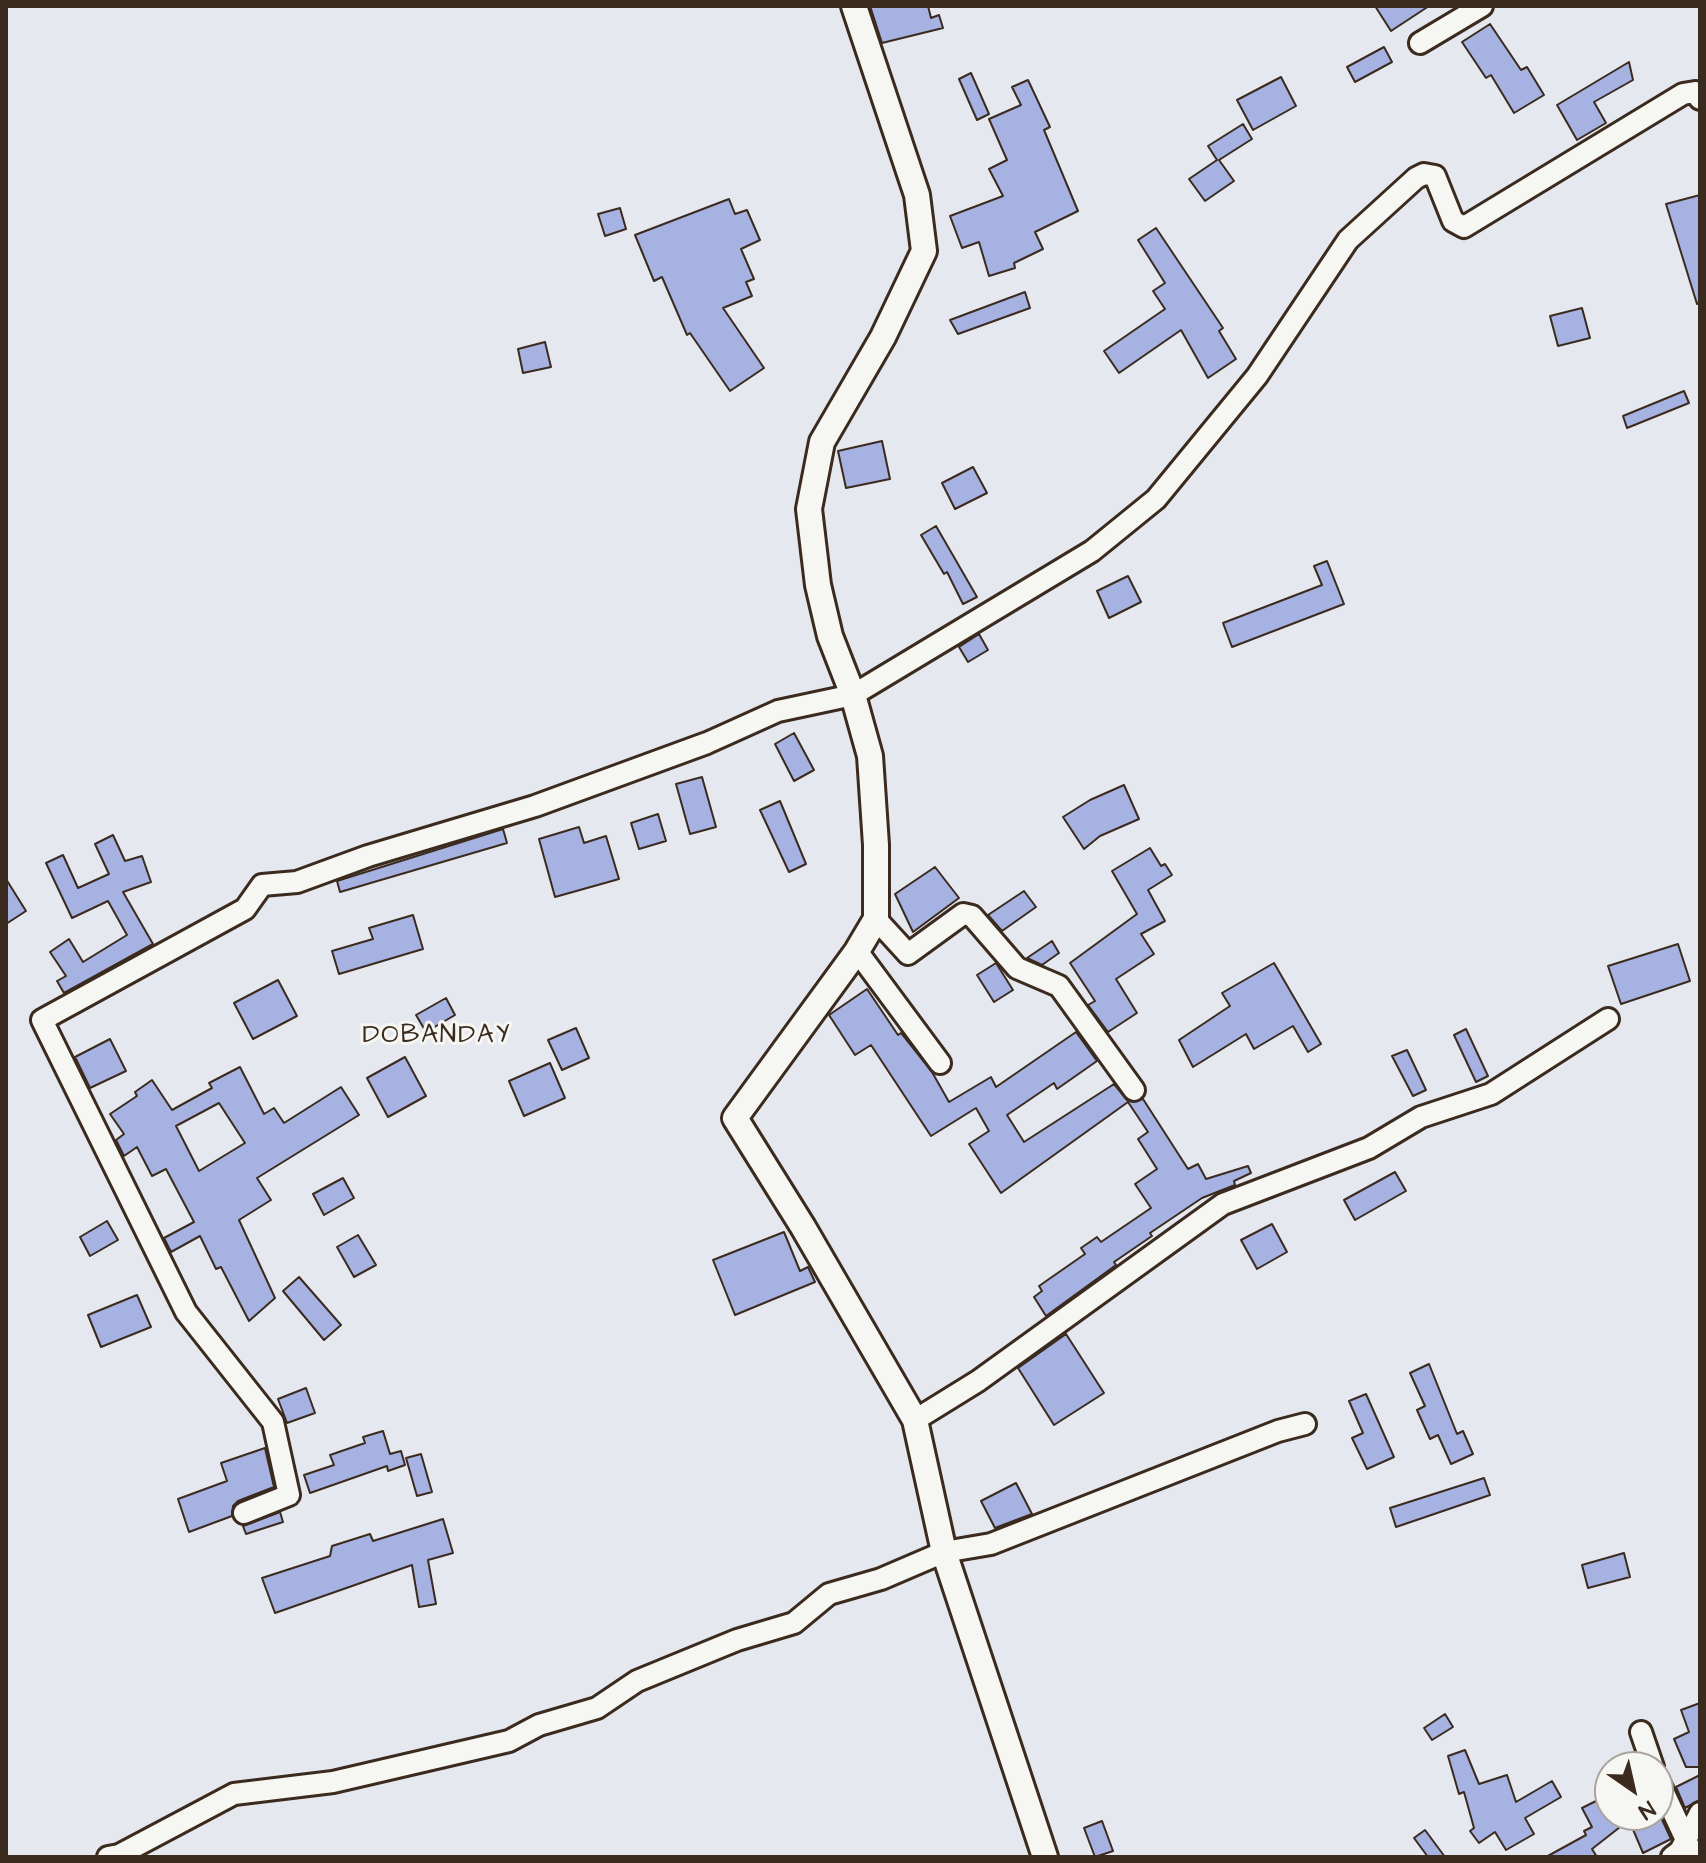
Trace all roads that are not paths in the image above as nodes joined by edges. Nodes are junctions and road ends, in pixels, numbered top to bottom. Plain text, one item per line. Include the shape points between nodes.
1 (854, 6) edge
2 (1482, 6) edge
3 (1420, 43) dead end
4 (1700, 99) edge
5 (853, 695) junction
6 (876, 919) junction
7 (857, 951) junction
8 (1608, 1019) dead end
9 (940, 1063) dead end
10 (1134, 1090) dead end
11 (915, 1420) junction
12 (1305, 1424) dead end
13 (244, 1513) dead end
14 (944, 1552) junction
15 (1641, 1732) dead end
16 (1648, 1751) edge
17 (1700, 1813) edge
18 (1674, 1816) edge
19 (1689, 1849) edge
20 (108, 1857) edge
21 (1045, 1857) edge
22 (1672, 1857) edge

1 - 5 street via 917,195 924,251 883,337 822,442 809,509 821,598
2 - 3 street
4 - 5 street via 1695,92 1683,94 1464,227 1453,221 1435,176 1416,178 1348,240 1257,376 1156,499 1092,551
5 - 6 street via 870,756
5 - 13 street via 778,711 535,806 297,882 262,885 245,909 42,1020 186,1312 273,1422 289,1495
6 - 7 street
6 - 10 street via 908,954 963,914 972,916 1017,968 1059,986
7 - 9 street
7 - 11 street via 735,1118
8 - 11 street via 1491,1094 1421,1117 1369,1148 1223,1204 978,1381
11 - 14 street
12 - 14 street via 991,1544
14 - 20 street via 829,1594 794,1623 637,1681 597,1708 539,1725 509,1741 333,1782 234,1794
14 - 21 street
15 - 16 street
17 - 19 street
18 - 19 street
19 - 22 street

